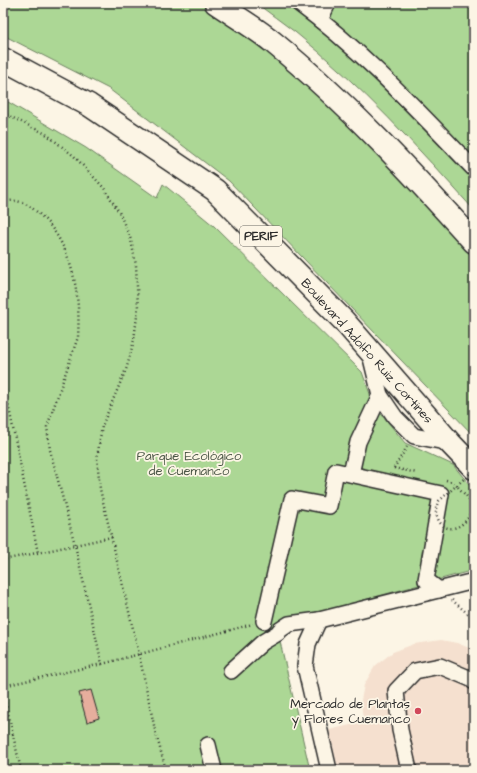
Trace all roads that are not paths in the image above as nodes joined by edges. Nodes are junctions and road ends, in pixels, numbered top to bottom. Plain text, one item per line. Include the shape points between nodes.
1 (216, 3) edge
2 (298, 3) edge
3 (328, 3) edge
4 (320, 20) junction
5 (3, 59) edge
6 (474, 169) edge
7 (474, 242) edge
8 (370, 351) junction
9 (380, 395) junction
10 (450, 443) junction
11 (474, 469) edge
12 (352, 474) junction
13 (474, 581) edge
14 (439, 590) junction
15 (318, 620) junction
16 (264, 621) road end
17 (231, 671) dead end
18 (474, 682) edge
19 (208, 745) dead end
20 (214, 770) edge
21 (329, 770) edge
22 (409, 770) edge

1 - 7 highway via 273,42 340,102 405,166
2 - 4 street
3 - 4 street
4 - 6 street via 368,62
5 - 8 highway, Boulevard Adolfo Ruiz Cortines / PERIF via 89,105 215,190 343,320
8 - 9 street
8 - 10 highway, Boulevard Adolfo Ruiz Cortines / PERIF
9 - 10 street via 414,436
9 - 12 street via 358,442
10 - 11 highway, Boulevard Adolfo Ruiz Cortines / PERIF
12 - 14 street via 441,494 426,580
12 - 16 street via 336,471 329,506 292,498
13 - 14 street
14 - 15 street
15 - 17 street via 289,624 263,642
15 - 21 street via 308,644 305,666
18 - 22 street via 440,666 415,671 396,691 400,730
19 - 20 street

